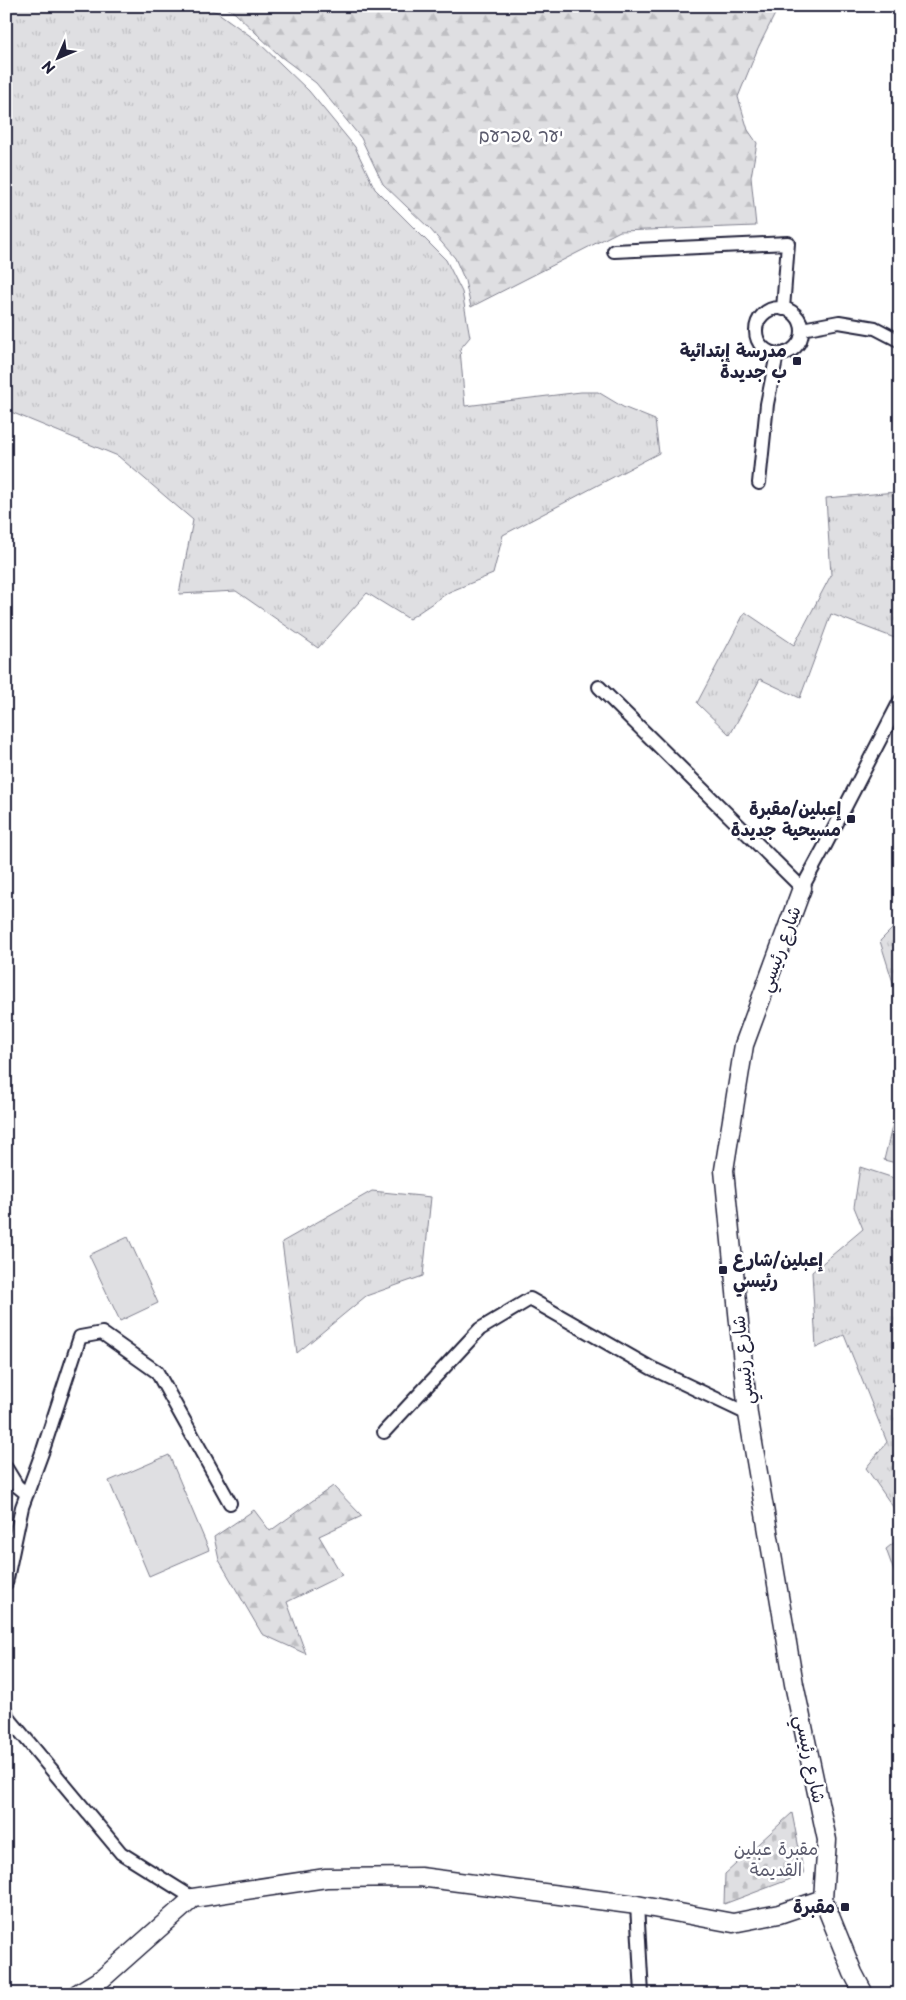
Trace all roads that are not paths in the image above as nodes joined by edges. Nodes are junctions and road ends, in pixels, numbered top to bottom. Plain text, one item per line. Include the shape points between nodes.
1 (614, 251) dead end
2 (783, 309) junction
3 (802, 329) junction
4 (900, 341) edge
5 (777, 354) junction
6 (760, 482) dead end
7 (599, 687) dead end
8 (900, 701) edge
9 (802, 888) junction
10 (748, 1414) junction
11 (384, 1432) dead end
12 (6, 1468) edge
13 (27, 1494) junction
14 (230, 1502) dead end
15 (6, 1584) edge
16 (6, 1711) edge
17 (193, 1898) junction
18 (824, 1898) junction
19 (637, 1905) junction
20 (77, 1994) edge
21 (642, 1994) edge
22 (864, 1994) edge

1 - 2 street via 788,243
2 - 3 street via 796,316
2 - 5 street via 776,308 763,315 756,328 759,342
3 - 4 street via 839,322 875,328
3 - 5 street via 798,344 792,350
5 - 6 street via 767,404
7 - 9 street
8 - 9 street, شارع رئيسي
9 - 10 street, شارع رئيسي via 744,1045 724,1170
10 - 11 street via 651,1368 530,1299 480,1329
10 - 18 street, شارع رئيسي via 794,1684 827,1840
12 - 13 street via 17,1486
13 - 14 street via 80,1337 102,1333 157,1372
13 - 15 street
16 - 17 street via 121,1853
17 - 19 street via 326,1878 420,1877
17 - 20 street via 103,1978
18 - 19 street via 780,1914 733,1923
18 - 22 street
19 - 21 street

